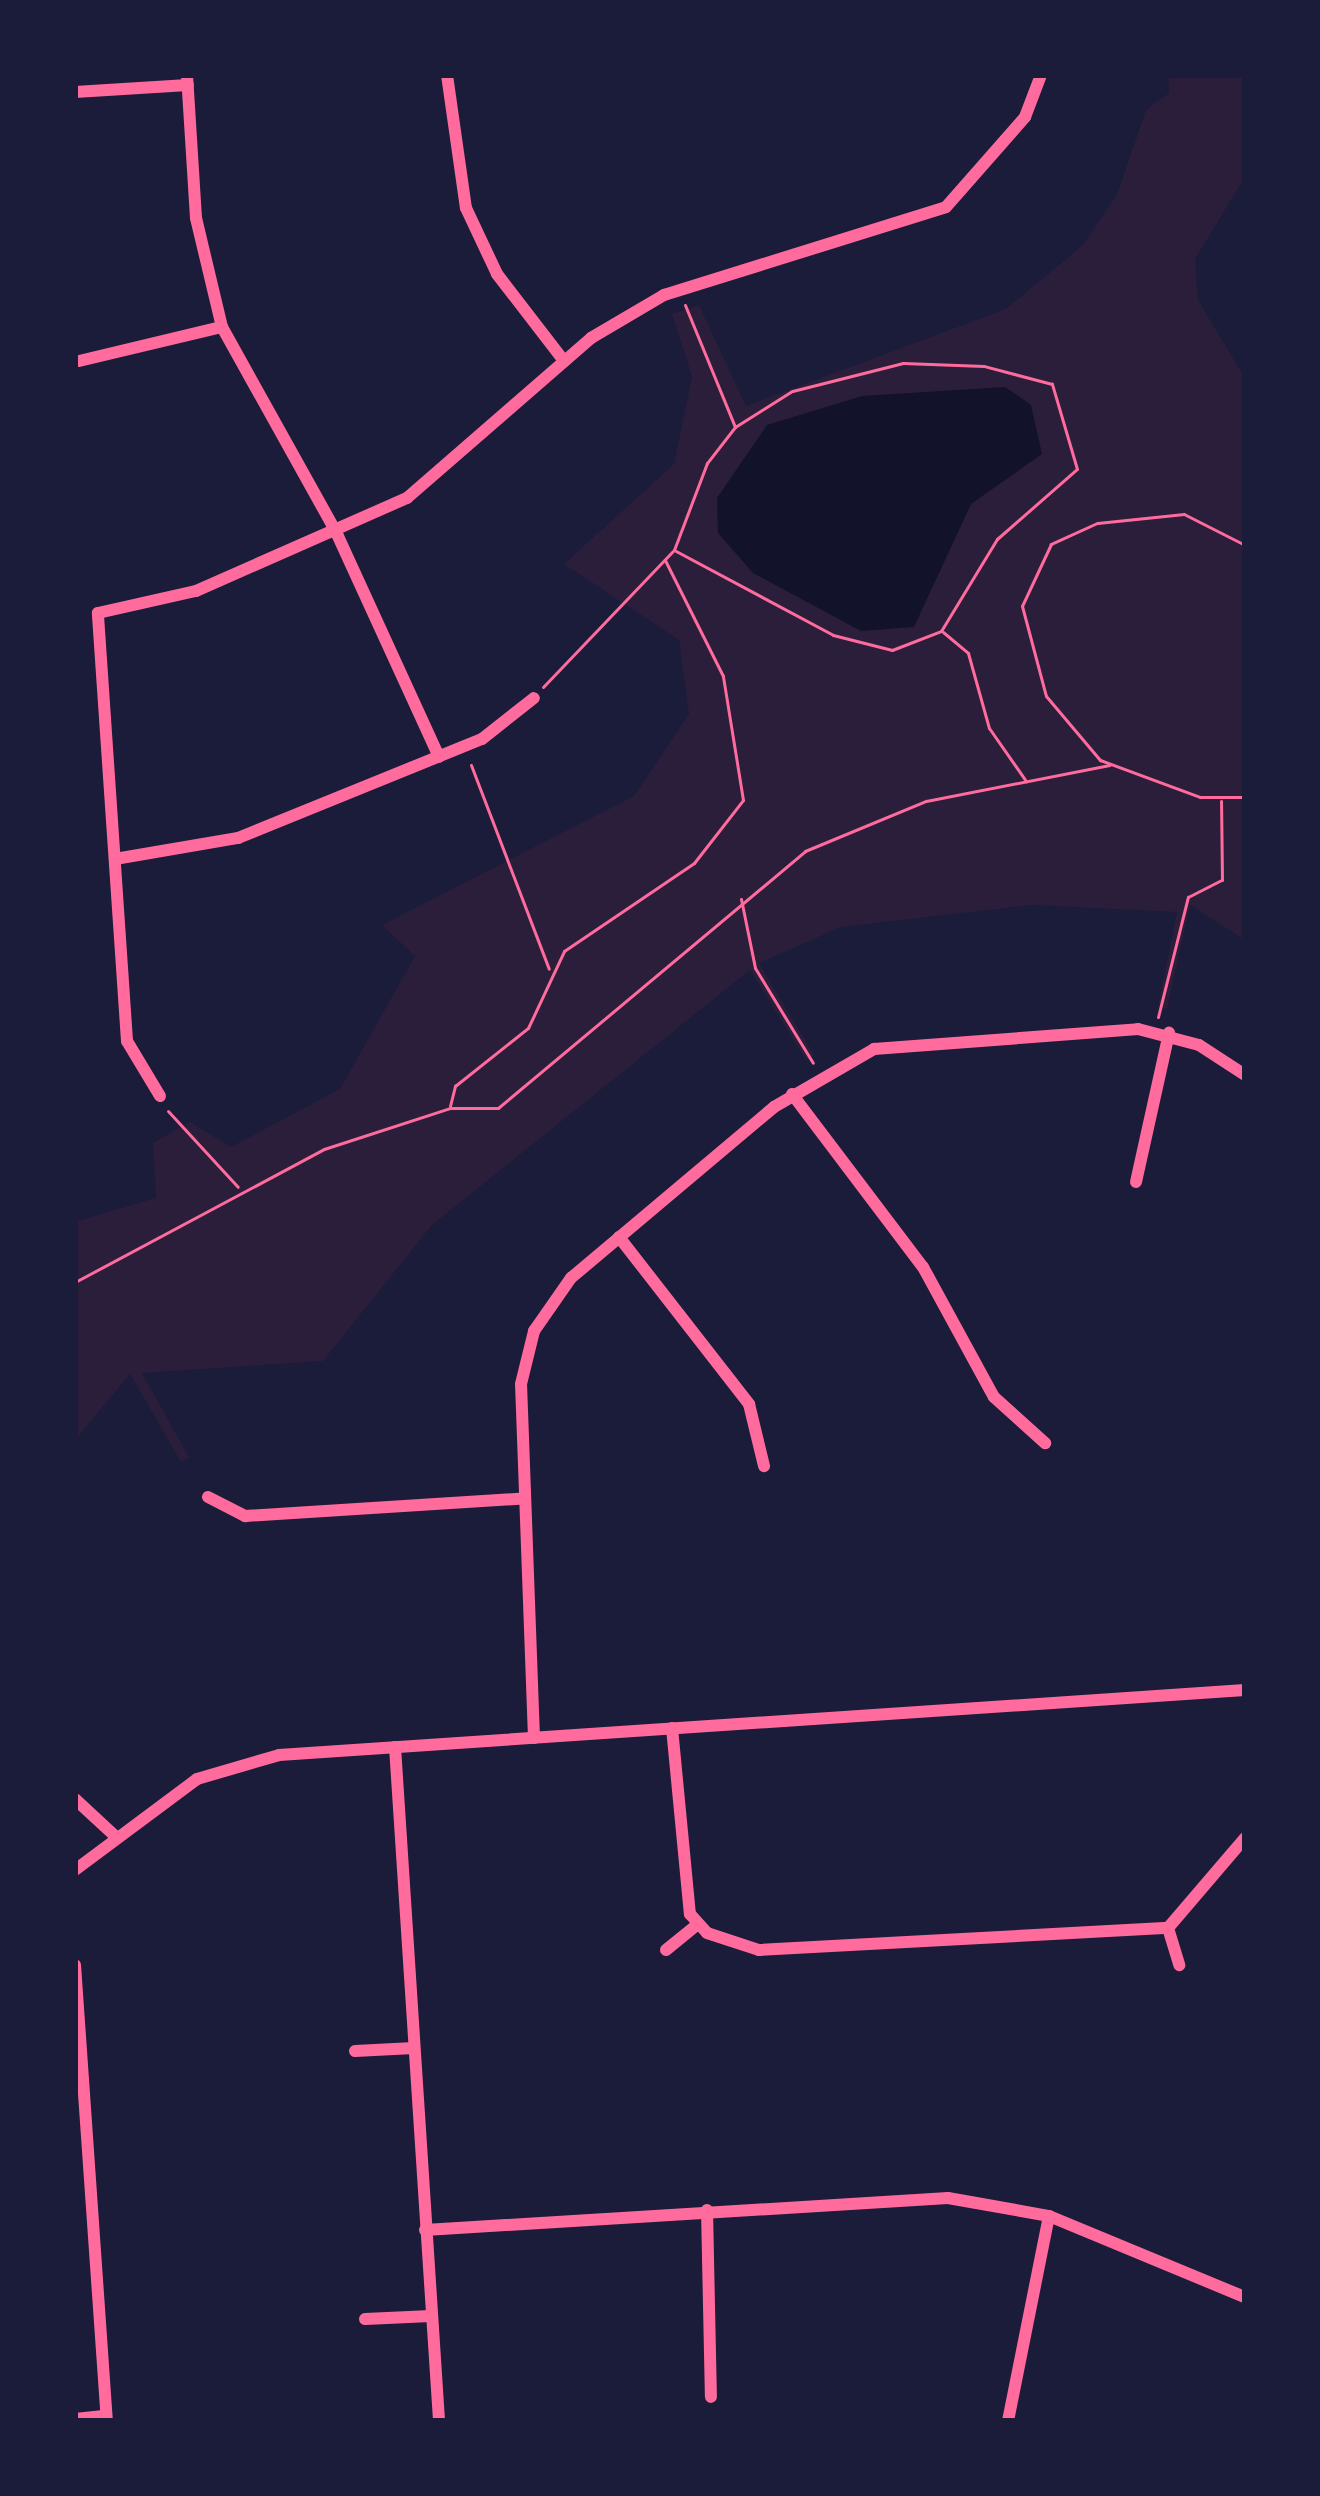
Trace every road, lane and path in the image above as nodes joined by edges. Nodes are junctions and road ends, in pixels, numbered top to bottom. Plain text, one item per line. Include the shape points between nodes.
1 (446, 75) edge
2 (1041, 75) edge
3 (188, 80) edge
4 (75, 92) edge
5 (678, 289) junction
6 (222, 327) junction
7 (79, 361) dead end
8 (564, 361) junction
9 (735, 427) junction
10 (337, 534) junction
11 (1245, 545) edge
12 (674, 550) junction
13 (665, 560) junction
14 (941, 631) junction
15 (534, 698) joint
16 (464, 746) junction
17 (439, 758) junction
18 (1110, 765) junction
19 (1026, 782) junction
20 (1245, 797) edge
21 (1221, 798) junction
22 (115, 859) junction
23 (741, 898) junction
24 (550, 970) junction
25 (1162, 1032) junction
26 (820, 1075) junction
27 (1245, 1075) edge
28 (792, 1094) junction
29 (160, 1096) joint
30 (450, 1108) junction
31 (1136, 1182) dead end
32 (239, 1188) junction
33 (619, 1237) junction
34 (75, 1282) edge
35 (1045, 1443) dead end
36 (764, 1466) dead end
37 (208, 1497) dead end
38 (519, 1499) junction
39 (1245, 1690) edge
40 (672, 1728) junction
41 (534, 1738) junction
42 (395, 1747) junction
43 (75, 1799) edge
44 (116, 1836) junction
45 (1245, 1838) edge
46 (75, 1870) edge
47 (698, 1924) junction
48 (1168, 1928) junction
49 (666, 1950) dead end
50 (75, 1965) edge
51 (1179, 1965) dead end
52 (414, 2048) junction
53 (355, 2051) dead end
54 (707, 2210) junction
55 (1048, 2216) junction
56 (425, 2230) junction
57 (1245, 2297) edge
58 (431, 2316) junction
59 (365, 2318) dead end
60 (711, 2397) dead end
61 (75, 2419) edge
62 (107, 2419) edge
63 (440, 2421) edge
64 (1008, 2421) edge

1 - 8 street via 466,208 497,274
2 - 5 street via 1025,117 960,199
3 - 4 street
3 - 6 street via 196,218
5 - 8 street
5 - 9 path
6 - 7 street
6 - 10 street
8 - 10 street via 446,472
9 - 12 path via 706,463
9 - 14 path via 791,391 903,362 1052,384 1077,470 1006,528
10 - 17 street
10 - 22 street via 196,591 98,613
11 - 18 path via 1184,514 1154,514 1070,534 1034,563 1022,606 1034,673 1061,721
12 - 13 path
12 - 14 path via 858,645 892,650
13 - 15 path
13 - 24 path via 723,676 743,800 715,845 583,934
14 - 19 path via 968,653 989,728
15 - 16 street
16 - 17 street
16 - 24 path
17 - 22 street via 238,838
18 - 19 path
18 - 21 path
19 - 23 path via 926,801 805,850
20 - 21 path
21 - 25 path via 1222,880 1188,897
22 - 29 street via 127,1041
23 - 26 path via 754,968
23 - 30 path via 534,1086 498,1108
24 - 30 path via 528,1028 454,1086
25 - 26 street via 922,1040
25 - 27 street
25 - 31 street
26 - 28 street
28 - 33 street
28 - 35 street via 923,1267 994,1396
29 - 32 path
30 - 32 path
32 - 34 path via 200,1220
33 - 36 street via 749,1404
33 - 38 street via 571,1278 534,1331 521,1384
37 - 38 street via 245,1516
38 - 41 street
39 - 40 street
40 - 41 street
40 - 47 street via 685,1899
41 - 42 street
42 - 44 street via 221,1769
42 - 52 street
43 - 44 street
44 - 46 street
45 - 48 street
47 - 48 street via 727,1944 775,1950
47 - 49 street
48 - 51 street
50 - 62 street
52 - 53 street
52 - 56 street
54 - 55 street via 948,2198
54 - 56 street
54 - 60 street
55 - 57 street
55 - 64 street
56 - 58 street
58 - 59 street
58 - 63 street
61 - 62 street

